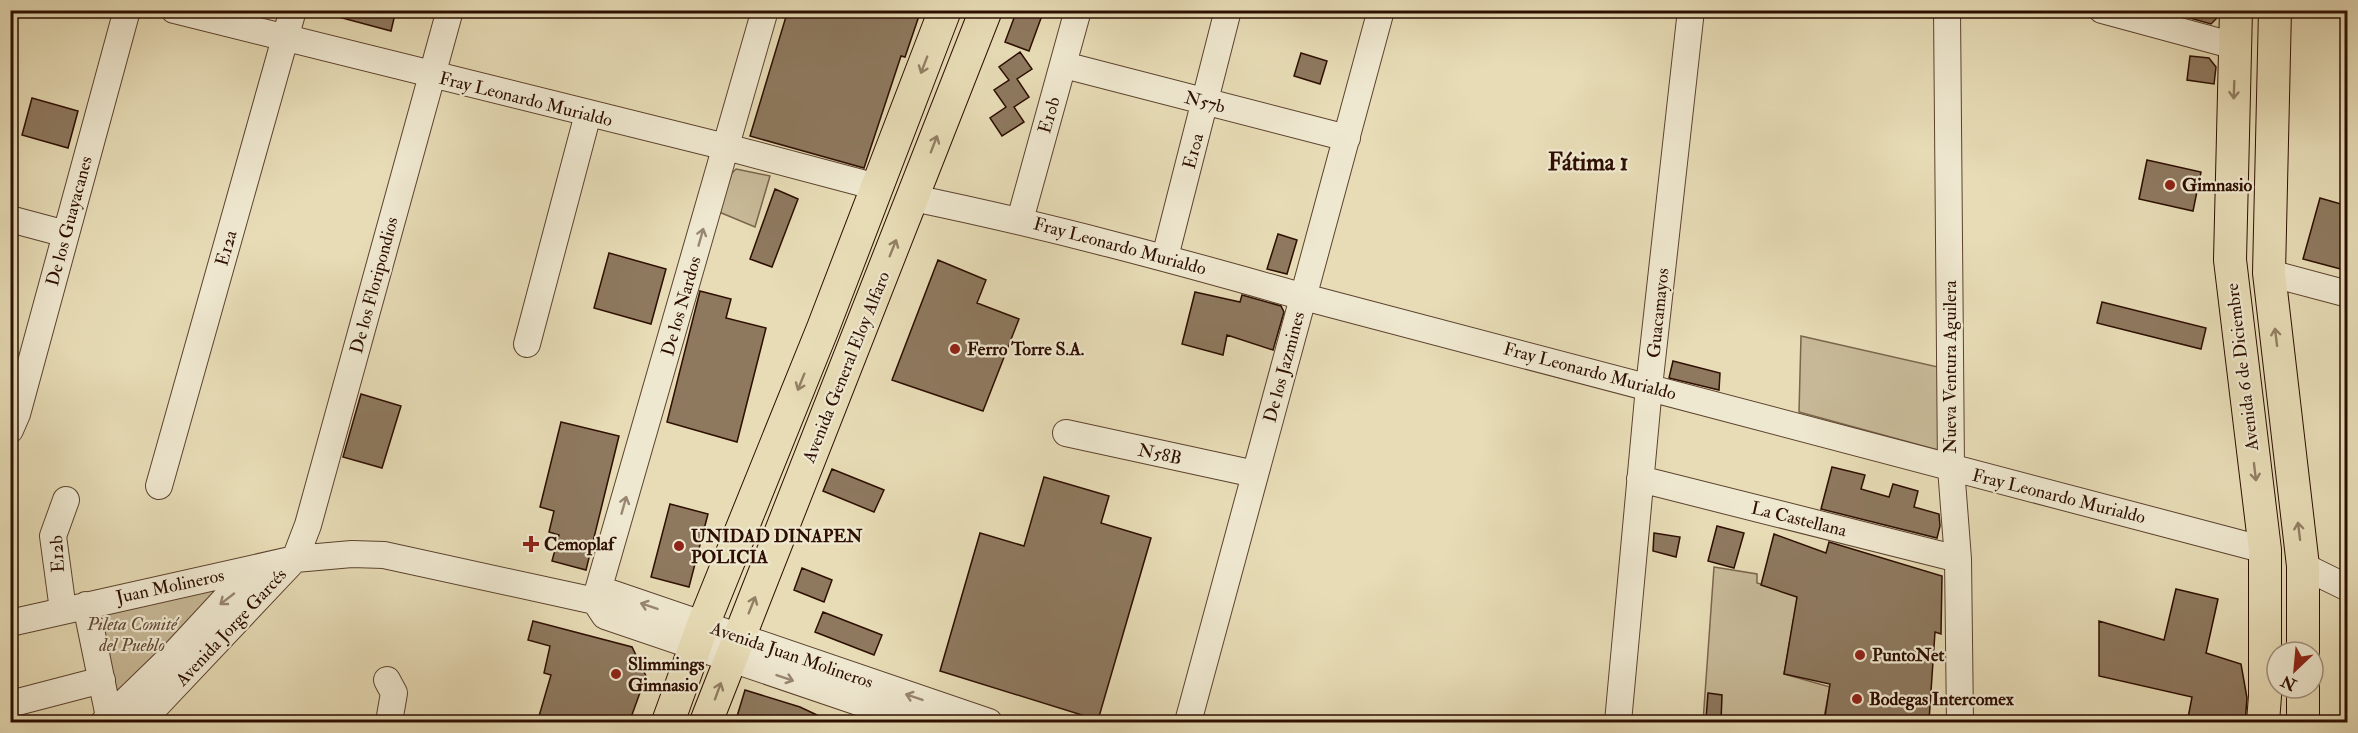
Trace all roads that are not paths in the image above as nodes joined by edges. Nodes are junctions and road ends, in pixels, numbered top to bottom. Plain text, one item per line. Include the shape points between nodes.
1 (127, 10) edge
2 (174, 10) edge
3 (293, 10) edge
4 (450, 10) edge
5 (765, 10) edge
6 (945, 10) edge
7 (986, 10) edge
8 (1078, 10) edge
9 (1228, 10) edge
10 (1381, 10) edge
11 (1691, 10) edge
12 (1947, 10) edge
13 (2102, 10) edge
14 (2236, 10) edge
15 (2274, 10) edge
16 (286, 38) junction
17 (2235, 46) junction
18 (1064, 65) junction
19 (432, 76) junction
20 (1206, 102) junction
21 (588, 114) junction
22 (1347, 138) junction
23 (726, 147) junction
24 (877, 187) junction
25 (913, 198) junction
26 (10, 219) edge
27 (1020, 220) junction
28 (66, 234) junction
29 (1165, 257) junction
30 (2269, 273) junction
31 (2348, 294) edge
32 (1304, 297) junction
33 (527, 344) dead end
34 (1649, 387) junction
35 (10, 430) edge
36 (1066, 433) dead end
37 (1951, 468) junction
38 (1255, 474) junction
39 (1640, 479) junction
40 (159, 486) dead end
41 (66, 500) dead end
42 (2265, 550) junction
43 (295, 559) junction
44 (1958, 559) junction
45 (2303, 566) junction
46 (2348, 588) edge
47 (595, 601) junction
48 (75, 608) junction
49 (10, 623) edge
50 (699, 636) junction
51 (2303, 640) edge
52 (735, 648) junction
53 (102, 680) junction
54 (387, 680) dead end
55 (2303, 700) edge
56 (10, 704) edge
57 (108, 721) edge
58 (141, 723) edge
59 (389, 723) edge
60 (668, 723) edge
61 (706, 723) edge
62 (917, 723) edge
63 (989, 723) edge
64 (1188, 723) edge
65 (1618, 723) edge
66 (1960, 723) edge
67 (2263, 723) edge
68 (2303, 723) edge

1 - 28 street, De los Guayacanes
2 - 16 street, Fray Leonardo Murialdo
3 - 16 street, E12a
4 - 19 street, De los Floripondios
5 - 23 street, De los Nardos
6 -> 24 main road, Avenida General Eloy Alfaro
25 -> 7 main road, Avenida General Eloy Alfaro
8 - 18 street, E10b
9 - 20 street, E10a
10 - 22 street, De los Jazmines
11 - 34 street, Guacamayos
12 - 37 street, Nueva Ventura Aguilera
13 - 17 street
14 - 17 main road, Avenida 6 de Diciembre
15 - 30 main road, Avenida 6 de Diciembre
16 - 19 street, Fray Leonardo Murialdo
16 - 40 street, E12a
17 -> 42 main road, Avenida 6 de Diciembre via 2230,260
18 - 20 street, N57b
18 - 27 street, E10b
19 - 21 street, Fray Leonardo Murialdo
19 - 43 street, De los Floripondios via 308,525
20 - 22 street, N57b
20 - 29 street, E10a
21 - 23 street, Fray Leonardo Murialdo
21 - 33 street
22 - 32 street, De los Jazmines
23 - 24 street, Fray Leonardo Murialdo
47 -> 23 street, De los Nardos
24 -> 50 main road, Avenida General Eloy Alfaro
25 - 27 street, Fray Leonardo Murialdo
52 -> 25 main road, Avenida General Eloy Alfaro
26 - 28 street
27 - 29 street, Fray Leonardo Murialdo
28 - 35 street, De los Guayacanes
29 - 32 street, Fray Leonardo Murialdo
30 - 31 street
45 -> 30 main road, Avenida 6 de Diciembre
32 - 34 street, Fray Leonardo Murialdo
32 - 38 street, De los Jazmines
34 - 37 street, Fray Leonardo Murialdo
34 - 39 street, Guacamayos
36 - 38 street, N58B
37 - 42 street, Fray Leonardo Murialdo
37 - 44 street, Nueva Ventura Aguilera
38 - 64 street, De los Jazmines
39 - 44 street, La Castellana
39 - 65 street, Guacamayos
41 - 48 street, E12b via 53,536
42 - 67 main road, Avenida 6 de Diciembre
43 - 47 street, Avenida Juan Molineros via 384,555
43 - 48 street, Juan Molineros
43 -> 57 street, Avenida Jorge Garcés via 226,598
43 - 58 street, Avenida Jorge Garcés
44 - 66 street, Nueva Ventura Aguilera
45 - 46 street
45 - 51 main road, Avenida 6 de Diciembre
47 - 50 street, Avenida Juan Molineros via 611,593
48 - 49 street, Juan Molineros
48 - 53 street, E12b
50 - 52 street, Avenida Juan Molineros
50 - 60 main road, Avenida General Eloy Alfaro
61 -> 52 main road, Avenida General Eloy Alfaro
52 -> 62 street, Avenida Juan Molineros
63 -> 52 street, Avenida Juan Molineros
53 - 56 street
53 - 57 street, E12b
54 - 59 street via 394,693
55 - 68 main road

